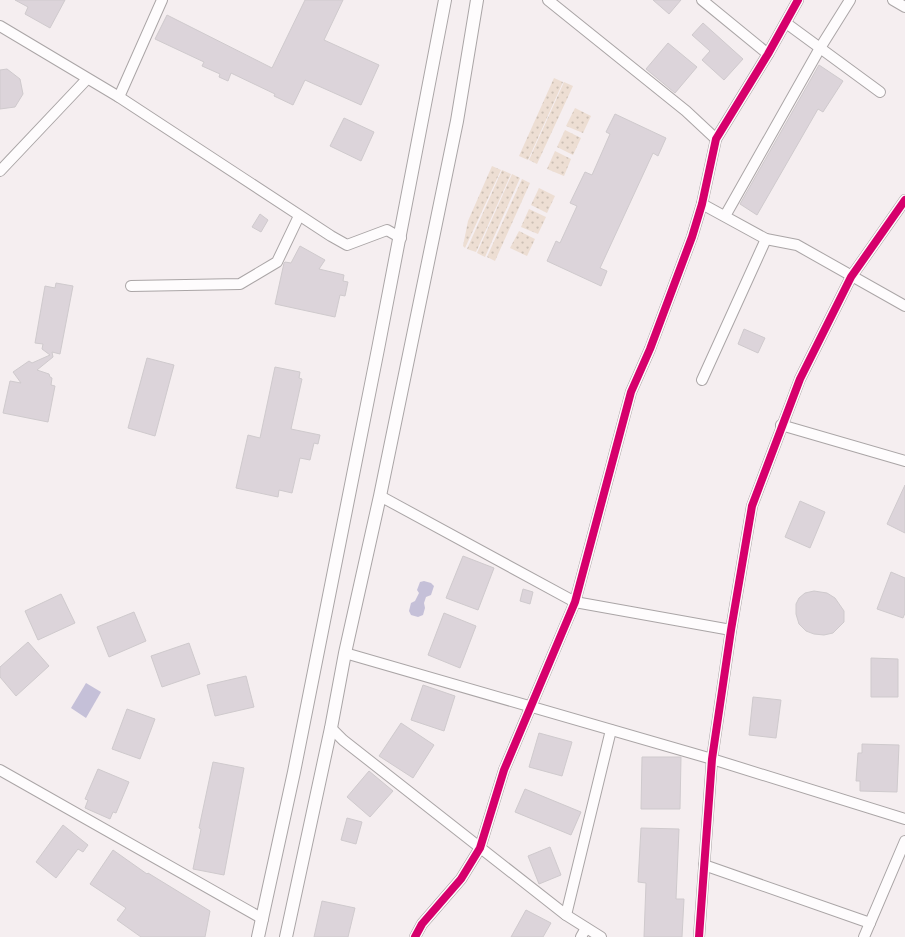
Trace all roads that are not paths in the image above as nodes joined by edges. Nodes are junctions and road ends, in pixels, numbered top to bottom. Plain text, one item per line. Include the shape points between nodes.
1 (162, 0) edge
2 (445, 0) edge
3 (477, 0) edge
4 (548, 0) edge
5 (702, 0) edge
6 (798, 0) edge
7 (850, 0) edge
8 (893, 0) edge
9 (905, 7) edge
10 (786, 23) junction
11 (0, 26) edge
12 (820, 48) junction
13 (768, 54) junction
14 (87, 79) junction
15 (880, 92) dead end
16 (119, 97) junction
17 (716, 139) junction
18 (0, 171) edge
19 (905, 200) edge
20 (702, 204) junction
21 (298, 216) junction
22 (725, 216) junction
23 (400, 238) junction
24 (766, 239) junction
25 (851, 277) junction
26 (131, 286) dead end
27 (905, 306) edge
28 (702, 380) dead end
29 (781, 425) junction
30 (905, 460) edge
31 (380, 496) junction
32 (575, 602) junction
33 (731, 630) junction
34 (344, 653) junction
35 (530, 708) junction
36 (331, 728) junction
37 (611, 730) junction
38 (712, 759) junction
39 (0, 770) edge
40 (905, 819) edge
41 (905, 842) edge
42 (480, 848) junction
43 (704, 865) junction
44 (566, 915) junction
45 (262, 919) junction
46 (870, 922) junction
47 (584, 932) edge
48 (258, 937) edge
49 (286, 937) edge
50 (414, 937) edge
51 (601, 937) edge
52 (699, 937) edge
53 (864, 937) edge

1 - 16 street
2 - 23 main road
3 - 31 main road via 457,121
4 - 17 street via 686,110
5 - 13 street
6 - 10 street
7 - 12 street
8 - 9 street
10 - 12 street
10 - 13 street
11 - 14 street
12 - 15 street
12 - 22 street
13 - 17 street
14 - 16 street
14 - 18 street
16 - 21 street
17 - 20 street
19 - 25 street
20 - 22 street
20 - 32 street via 631,392
21 - 23 street via 347,245 387,230
21 - 26 street via 277,262 240,284
22 - 24 street
23 - 45 main road
24 - 25 street via 797,245
24 - 28 street
25 - 27 street
25 - 29 street
29 - 30 street
29 - 33 street via 752,506
31 - 32 street
31 - 34 main road
32 - 33 street
32 - 35 street
33 - 38 street
34 - 35 street
34 - 36 main road
35 - 37 street
35 - 42 street via 504,770
36 - 42 street
36 - 49 main road
37 - 38 street
37 - 44 street
38 - 40 street
38 - 43 street
39 - 45 street
41 - 46 street
42 - 44 street
42 - 50 street
43 - 46 street
43 - 52 street
44 - 47 street
45 - 48 main road
46 - 53 street
47 - 51 street

